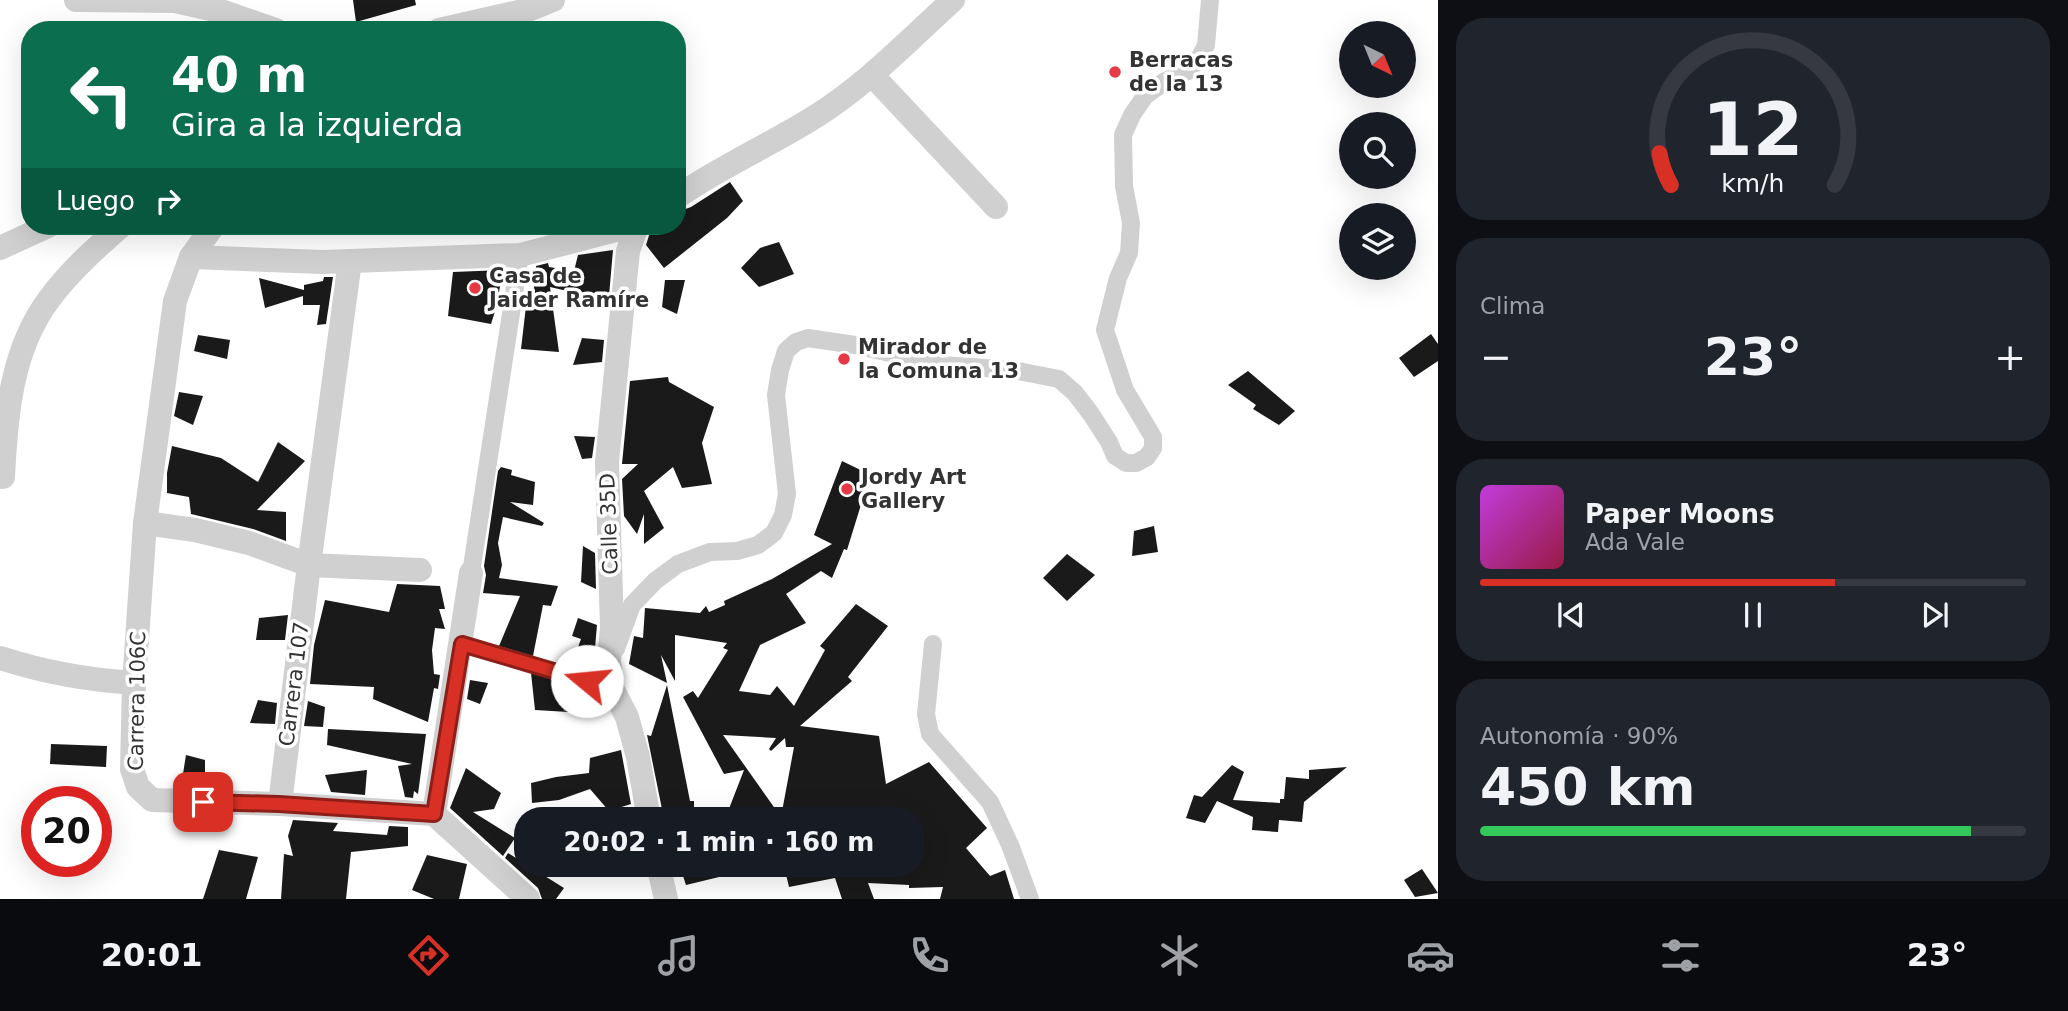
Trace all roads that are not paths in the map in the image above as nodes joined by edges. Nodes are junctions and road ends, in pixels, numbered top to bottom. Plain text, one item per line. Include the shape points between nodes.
1 (76, 0) edge
2 (175, 0) edge
3 (552, 0) edge
4 (953, 0) edge
5 (1210, 0) edge
6 (226, 21) edge
7 (478, 21) edge
8 (872, 75) junction
9 (686, 191) edge
10 (996, 207) dead end
11 (28, 235) edge
12 (111, 235) edge
13 (207, 235) edge
14 (600, 235) edge
15 (632, 235) edge
16 (0, 248) edge
17 (520, 256) junction
18 (191, 257) junction
19 (351, 261) junction
20 (3, 477) dead end
21 (145, 523) junction
22 (309, 565) junction
23 (420, 570) dead end
24 (471, 573) joint
25 (462, 644) junction
26 (933, 644) dead end
27 (0, 658) edge
28 (609, 661) junction
29 (134, 683) junction
30 (612, 688) junction
31 (279, 804) junction
32 (647, 807) edge
33 (434, 814) junction
34 (661, 877) edge
35 (528, 899) edge
36 (666, 899) edge
37 (1030, 899) edge

1 - 2 street
2 - 6 street
3 - 7 street
4 - 8 street
5 - 28 street via 1206,46 1199,60 1145,96 1123,135 1124,186 1131,223 1129,253 1105,330 1125,390 1153,437 1147,457 1126,463 1115,456 1091,414 1059,380 1013,370 942,365 808,338 796,342 786,351 776,396 787,494 774,533 758,545 710,552 678,564 655,581 632,605
8 - 9 street via 814,118
8 - 10 street
11 - 16 street
12 - 20 street via 66,278 33,325 16,368
13 - 18 street, Carrera 106C
14 - 17 street
15 - 28 street, Calle 35D via 607,462
17 - 19 street
17 - 24 street
18 - 19 street
18 - 21 street, Carrera 106C via 170,323
19 - 22 street, Carrera 107
21 - 22 street via 249,543
21 - 29 street, Carrera 106C
22 - 23 street
22 - 31 street, Carrera 107
24 - 25 street
25 - 30 lane
25 - 33 street
26 - 37 street via 926,713 930,734 990,802
27 - 29 street via 42,672
28 - 30 street, Calle 35D
29 - 31 street, Carrera 106C via 132,769 138,787 152,800
30 - 32 street, Calle 35D via 627,718
31 - 33 street, Carrera 106C
33 - 35 street
34 - 36 street

